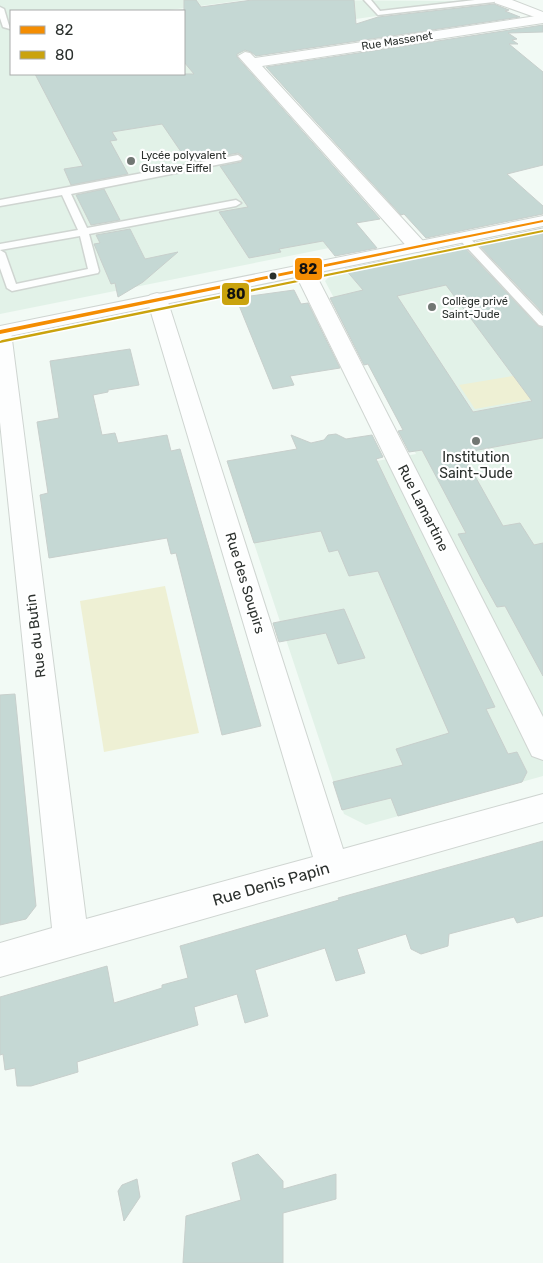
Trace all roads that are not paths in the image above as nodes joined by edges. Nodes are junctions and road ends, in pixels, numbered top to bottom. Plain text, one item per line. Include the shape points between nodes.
1 (367, 0) edge
2 (494, 0) edge
3 (500, 0) edge
4 (0, 9) edge
5 (543, 17) edge
6 (6, 27) dead end
7 (238, 158) dead end
8 (65, 192) junction
9 (0, 203) edge
10 (236, 203) dead end
11 (543, 221) edge
12 (84, 232) junction
13 (463, 237) junction
14 (417, 246) junction
15 (0, 247) edge
16 (0, 253) edge
17 (303, 269) junction
18 (157, 299) junction
19 (543, 323) edge
20 (0, 332) edge
21 (543, 747) edge
22 (543, 808) edge
23 (332, 867) junction
24 (71, 941) junction
25 (0, 960) edge

1 - 2 lane via 378,13
3 - 5 street
4 - 6 lane
5 - 14 street, Rue Massenet via 248,59
7 - 8 lane
8 - 9 lane
8 - 12 lane
10 - 12 lane
11 - 13 street
12 - 15 lane
12 - 16 lane via 94,270 12,288
13 - 14 street
13 - 19 lane
14 - 17 street
17 - 18 street
17 - 21 street, Rue Lamartine
18 - 20 street
18 - 23 street, Rue des Soupirs
20 - 24 street, Rue du Butin
22 - 23 street, Rue Denis Papin
23 - 24 street, Rue Denis Papin
24 - 25 street, Rue Denis Papin

